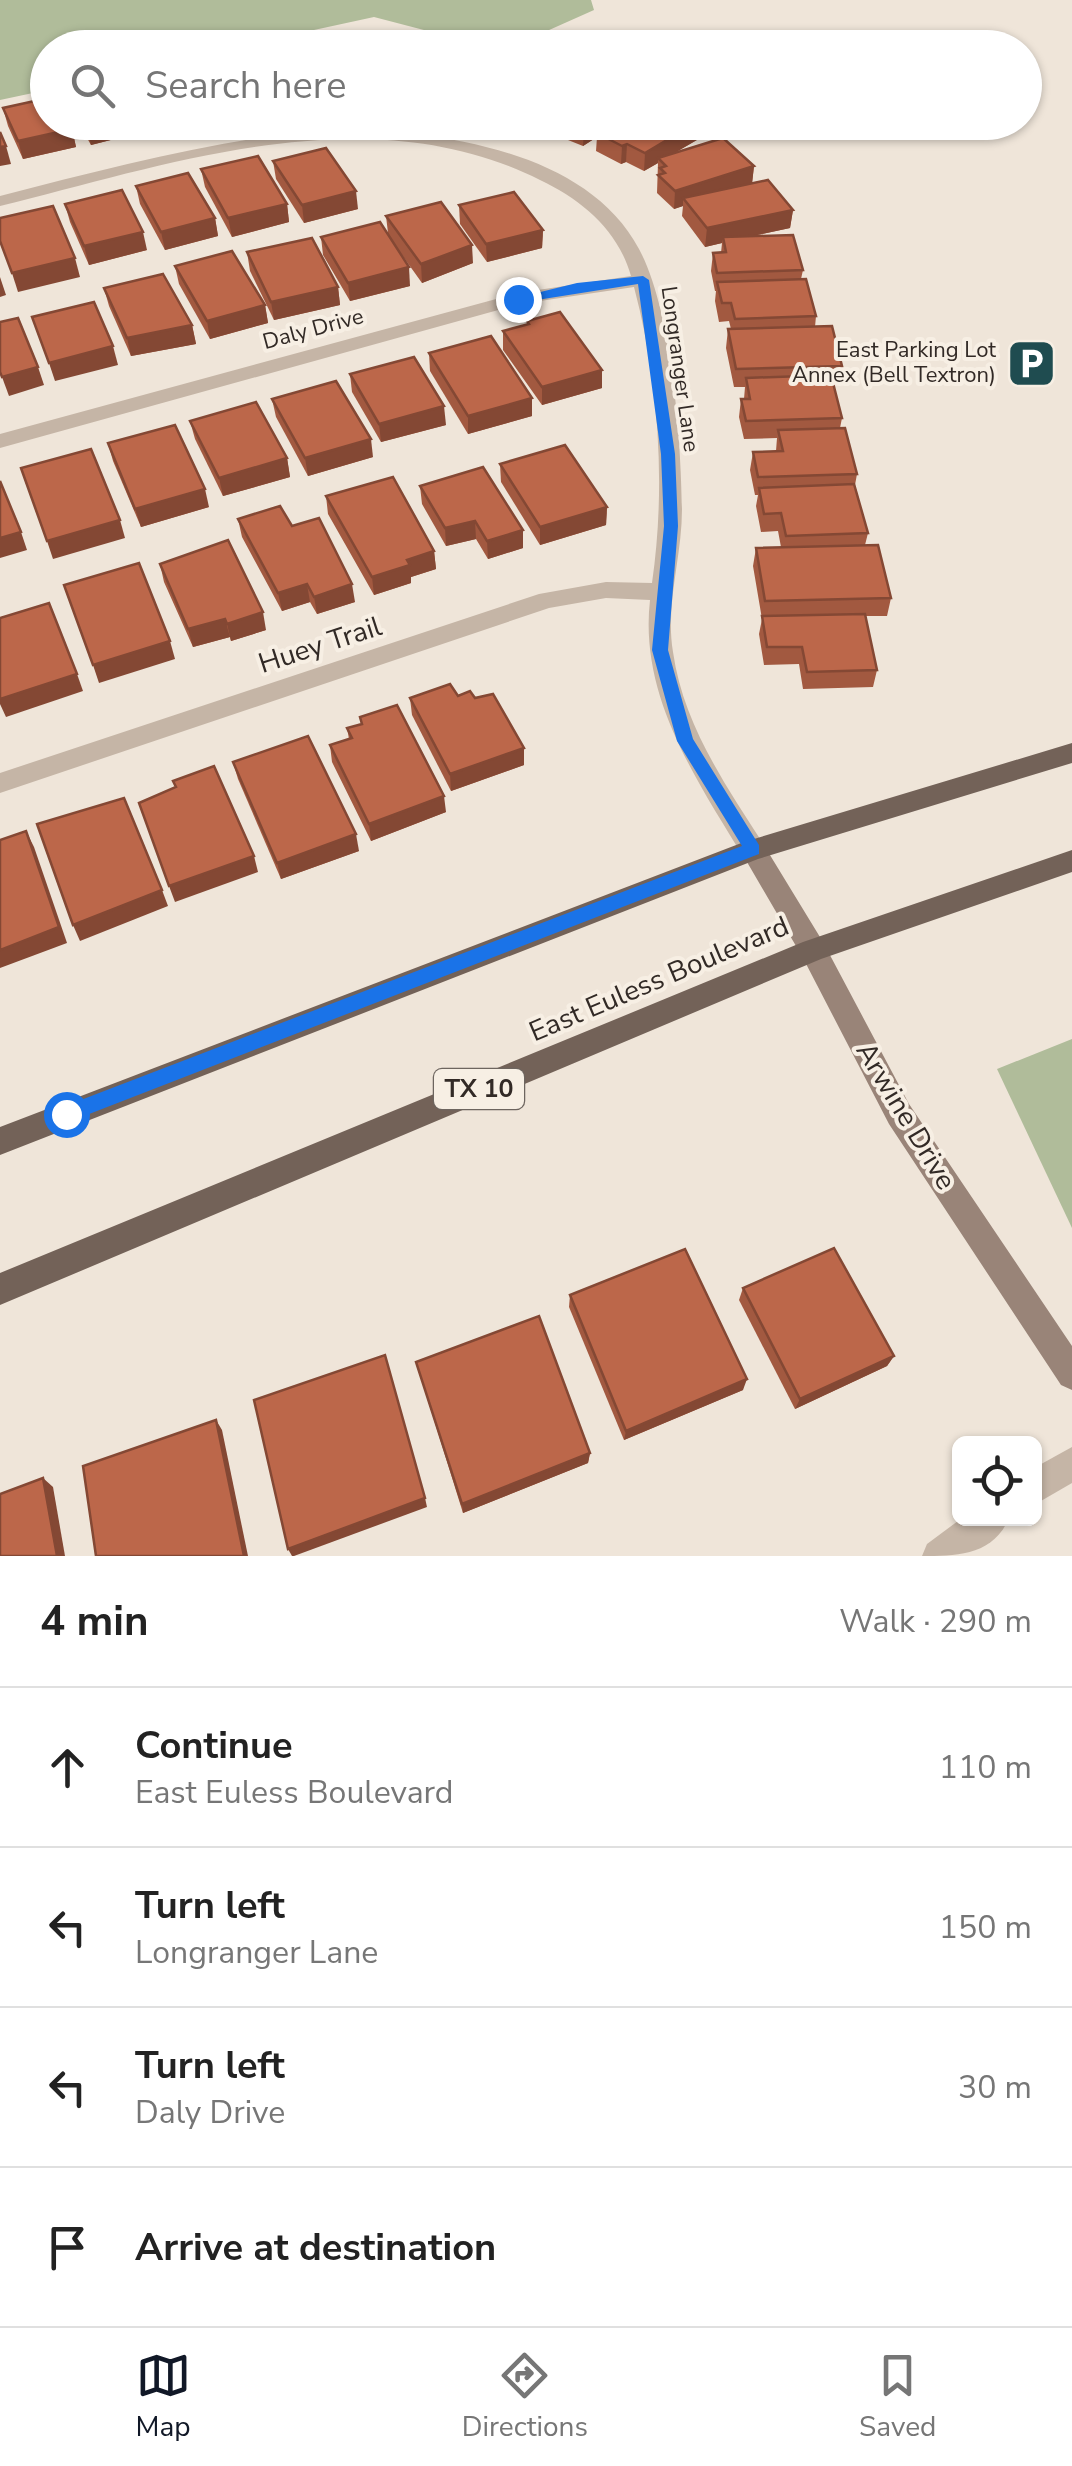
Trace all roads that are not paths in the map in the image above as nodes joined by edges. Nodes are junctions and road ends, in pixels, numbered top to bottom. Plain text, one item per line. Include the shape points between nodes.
1 (258, 140) edge
2 (434, 140) edge
3 (0, 200) edge
4 (643, 280) junction
5 (0, 442) edge
6 (664, 592) junction
7 (1072, 753) edge
8 (0, 783) edge
9 (753, 850) junction
10 (1072, 860) edge
11 (814, 950) junction
12 (0, 1140) edge
13 (0, 1289) edge
14 (1072, 1374) edge
15 (1072, 1464) edge
16 (1042, 1483) edge
17 (981, 1526) edge
18 (938, 1556) edge

1 - 3 street, Longranger Lane
2 - 4 street, Longranger Lane via 484,151 554,178 583,197 629,247
4 - 5 street, Daly Drive via 518,299
4 - 6 street, Longranger Lane via 668,454 671,526
6 - 8 street, Huey Trail via 606,590 547,600
6 - 9 street, Longranger Lane via 660,650 685,741
7 - 9 main road
9 - 11 street, Arwine Drive
9 - 12 main road
10 - 11 main road, East Euless Boulevard / TX 10
11 - 13 main road, East Euless Boulevard / TX 10
11 - 14 street, Arwine Drive via 899,1114
15 - 16 street
17 - 18 street

